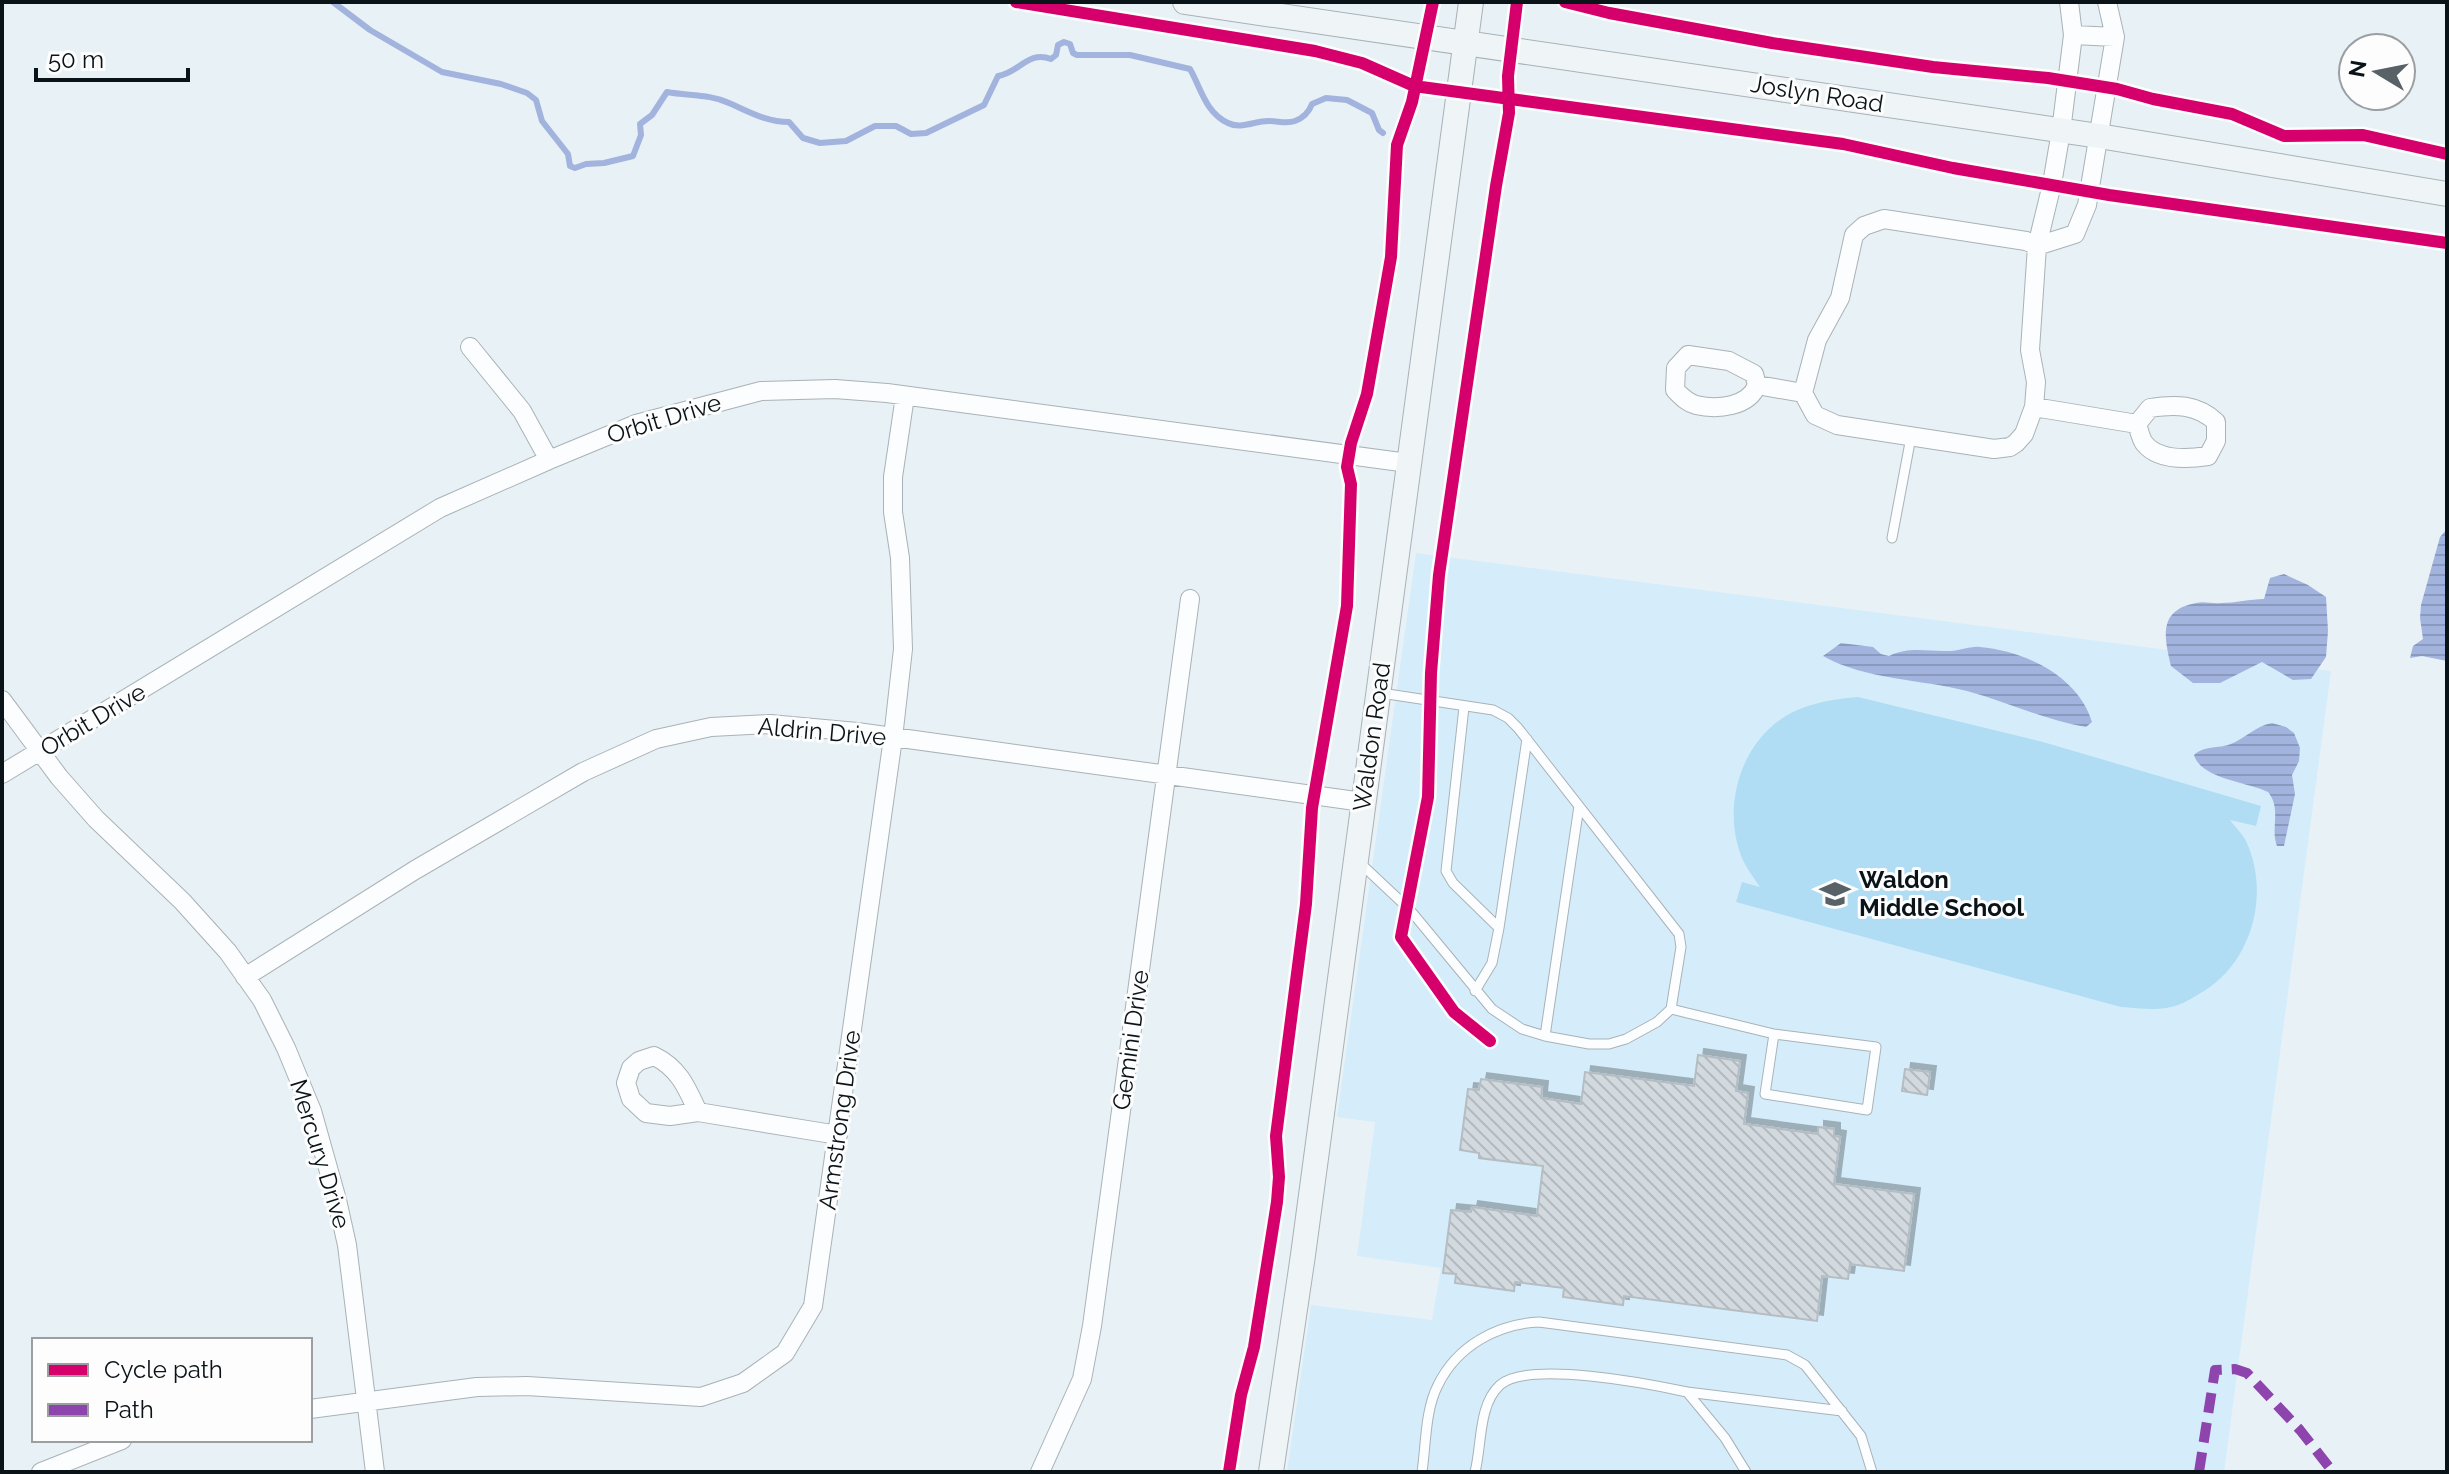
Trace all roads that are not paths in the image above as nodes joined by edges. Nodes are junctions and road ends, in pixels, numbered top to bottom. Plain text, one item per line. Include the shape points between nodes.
1 (1185, 2) edge
2 (1471, 2) edge
3 (2069, 2) edge
4 (2107, 2) edge
5 (2073, 35) junction
6 (2115, 37) junction
7 (1466, 41) junction
8 (2061, 131) junction
9 (2099, 136) junction
10 (2447, 194) edge
11 (2037, 246) junction
12 (470, 347) dead end
13 (1757, 385) dead end
14 (1803, 393) junction
15 (905, 396) junction
16 (2034, 407) junction
17 (2137, 424) dead end
18 (1911, 437) junction
19 (549, 460) junction
20 (1408, 463) junction
21 (1892, 538) dead end
22 (1190, 599) dead end
23 (1378, 693) junction
24 (2, 700) edge
25 (1464, 707) junction
26 (893, 738) junction
27 (1527, 739) junction
28 (41, 752) junction
29 (2, 774) edge
30 (1166, 776) junction
31 (1363, 802) junction
32 (1579, 806) junction
33 (1356, 859) junction
34 (1499, 928) junction
35 (245, 977) junction
36 (1475, 991) junction
37 (1671, 1009) junction
38 (1774, 1034) junction
39 (1545, 1036) junction
40 (698, 1112) dead end
41 (838, 1135) junction
42 (1687, 1392) junction
43 (367, 1402) junction
44 (312, 1409) edge
45 (1842, 1411) junction
46 (117, 1442) edge
47 (41, 1472) edge
48 (375, 1472) edge
49 (1040, 1472) edge
50 (1271, 1472) edge
51 (1422, 1472) edge
52 (1475, 1472) edge
53 (1746, 1472) edge
54 (1872, 1472) edge

1 - 7 street, Joslyn Road
2 - 7 street, Waldon Road
3 - 5 street
4 - 6 street
5 - 6 street
5 - 8 street
6 - 9 street
7 - 8 street, Joslyn Road
7 - 20 street, Waldon Road
8 - 9 street, Joslyn Road
8 - 11 street
9 - 10 street, Joslyn Road
9 - 11 street via 2087,205 2075,234
11 - 14 street via 1884,219 1864,226 1854,235 1840,298 1817,340
11 - 16 street via 2030,350
12 - 19 street via 522,411
13 - 14 street
14 - 18 street via 1824,421
15 - 19 street, Orbit Drive via 835,389 761,391 636,424
15 - 20 street, Orbit Drive
15 - 26 street, Armstrong Drive via 893,477 903,649
16 - 17 street
16 - 18 street via 2024,434 2003,450
18 - 21 lane
19 - 28 street, Orbit Drive via 440,508
20 - 23 street, Waldon Road
22 - 30 street, Gemini Drive
23 - 25 lane
23 - 31 street, Waldon Road
24 - 28 street, Mercury Drive
25 - 27 lane via 1501,714
25 - 34 lane via 1446,871
26 - 30 street, Aldrin Drive
26 - 35 street, Aldrin Drive via 770,724 711,727 656,739 583,772
26 - 41 street, Armstrong Drive
27 - 32 lane
27 - 34 lane
28 - 29 street, Orbit Drive
28 - 35 street, Mercury Drive via 96,819 182,901
30 - 31 street, Aldrin Drive
30 - 49 street, Gemini Drive via 1092,1326 1082,1379
31 - 33 street, Waldon Road
32 - 37 lane via 1679,934
32 - 39 lane
33 - 36 lane via 1410,910
33 - 50 street, Waldon Road
34 - 36 lane via 1492,963
35 - 43 street, Mercury Drive via 262,1000 312,1111 347,1245
36 - 39 lane via 1509,1023
37 - 38 lane
37 - 39 lane via 1657,1022 1609,1044
38 - 38 lane via 1876,1047 1867,1110 1765,1094
40 - 41 street
41 - 43 street, Armstrong Drive via 813,1306 785,1353 743,1383 701,1397 527,1386
42 - 45 lane
42 - 52 lane via 1561,1373 1514,1378 1500,1385 1484,1416
42 - 53 lane
43 - 44 street, Armstrong Drive
43 - 48 street, Mercury Drive
45 - 51 lane via 1805,1365 1787,1355 1518,1323 1470,1346 1436,1387
45 - 54 lane via 1861,1436
46 - 47 street

